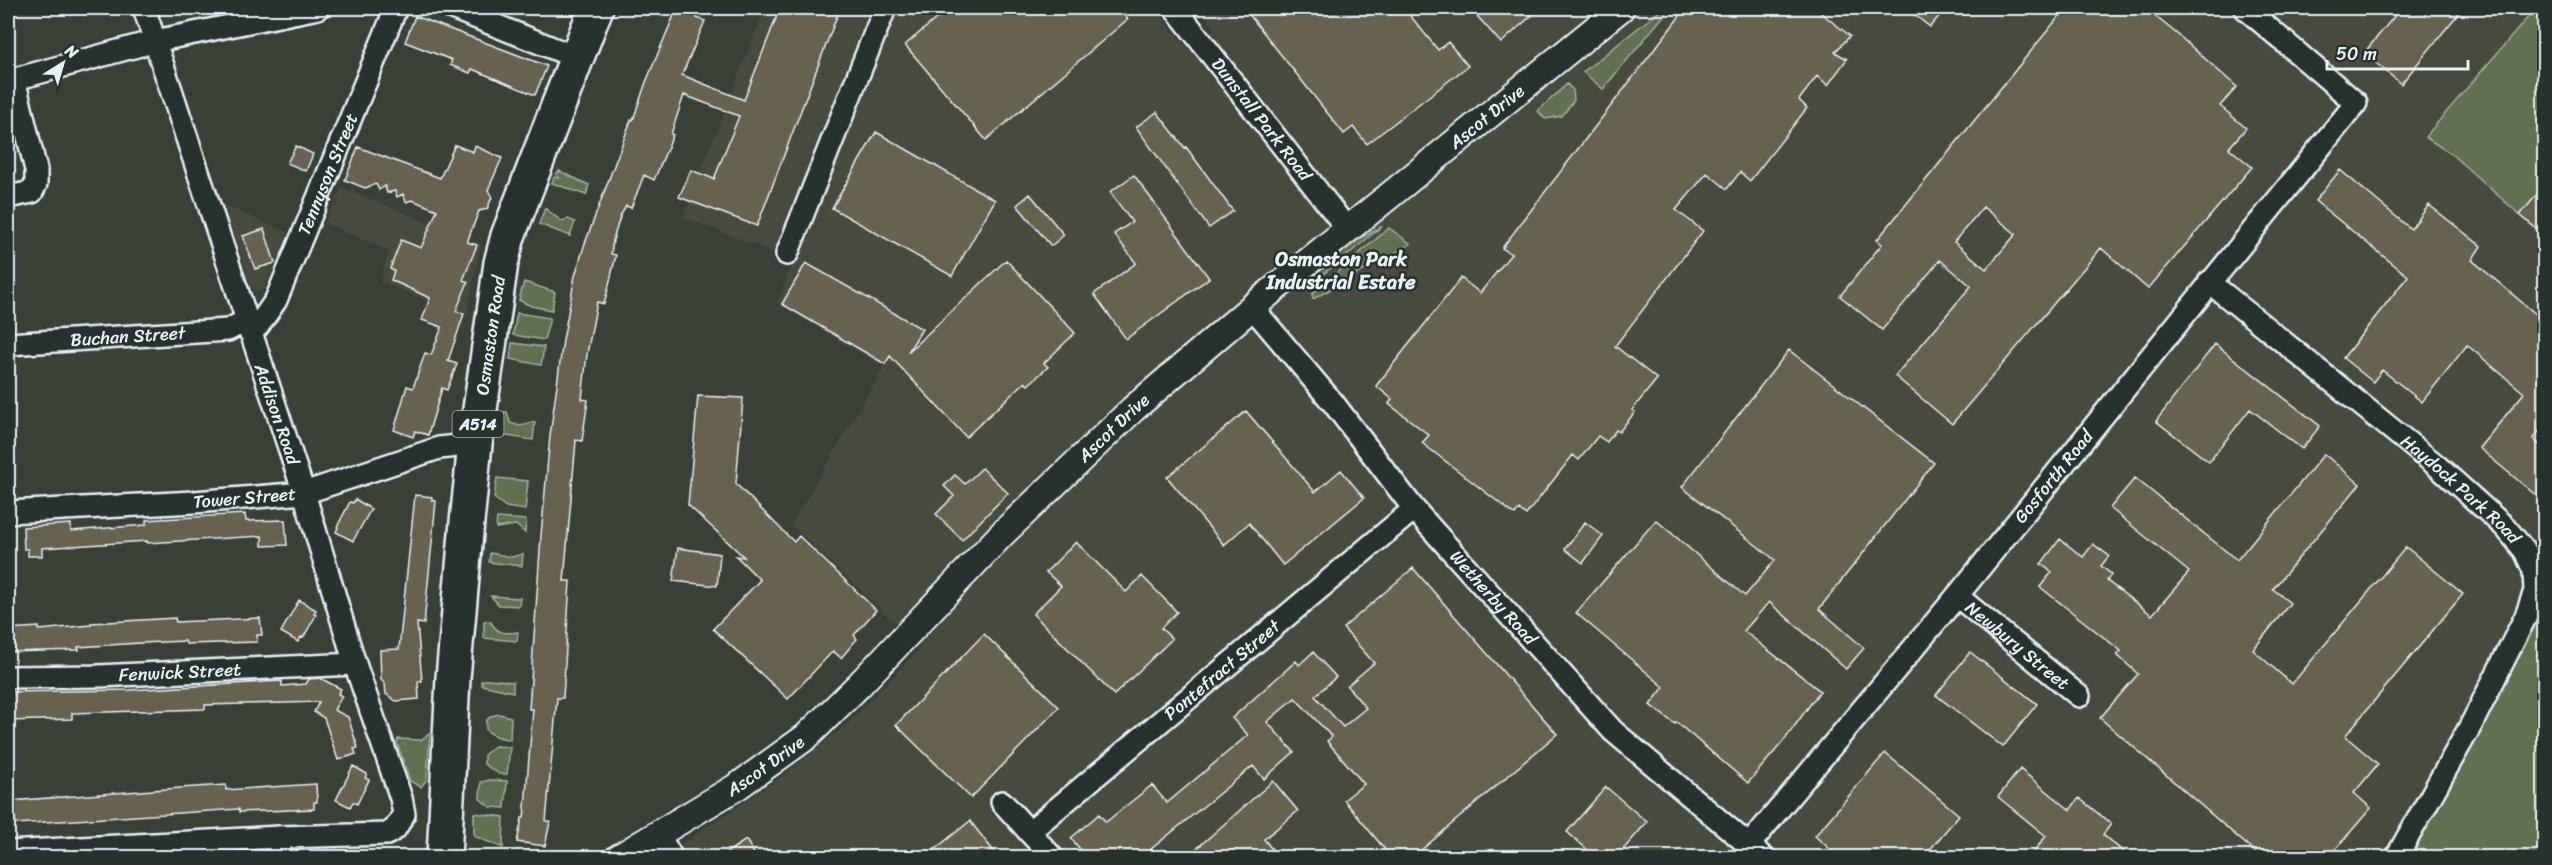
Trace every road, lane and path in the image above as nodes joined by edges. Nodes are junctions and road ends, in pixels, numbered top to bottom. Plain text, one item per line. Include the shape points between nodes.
1 (144, 8) edge
2 (318, 8) edge
3 (396, 8) edge
4 (452, 8) edge
5 (596, 8) edge
6 (885, 8) edge
7 (1175, 8) edge
8 (1621, 8) edge
9 (2245, 8) edge
10 (155, 41) junction
11 (575, 57) junction
12 (11, 80) edge
13 (8, 197) edge
14 (1348, 230) junction
15 (787, 254) dead end
16 (2209, 282) junction
17 (1252, 307) junction
18 (248, 326) junction
19 (8, 344) edge
20 (475, 444) junction
21 (304, 493) junction
22 (1414, 509) junction
23 (8, 512) edge
24 (1957, 596) junction
25 (355, 664) junction
26 (8, 677) edge
27 (2079, 696) dead end
28 (1002, 802) dead end
29 (1029, 832) junction
30 (658, 834) junction
31 (280, 847) edge
32 (1757, 851) edge
33 (8, 852) edge
34 (1052, 857) edge
35 (444, 858) edge
36 (618, 858) edge
37 (672, 858) edge
38 (2396, 858) edge

1 - 10 street, Addison Road
2 - 10 street
3 - 18 street, Tennyson Street via 276,300 258,326
4 - 11 street
5 - 11 main road, Osmaston Road / A514
6 - 15 street
7 - 14 street, Dunstall Park Road
8 - 14 street, Ascot Drive
9 - 16 street, Gosforth Road via 2356,103
10 - 12 street
10 - 18 street, Addison Road
11 - 20 main road, Osmaston Road / A514 via 501,263
12 - 13 street via 36,170 36,184 32,192
14 - 17 street, Ascot Drive
16 - 24 street, Gosforth Road
16 - 38 street, Haydock Park Road via 2436,465 2505,527 2525,551 2534,571 2535,591 2526,616 2471,725
17 - 22 street, Wetherby Road via 1334,404
17 - 30 street, Ascot Drive via 1050,486 806,737 738,786
18 - 19 street, Buchan Street
18 - 21 street, Addison Road
20 - 21 street, Tower Street via 439,448
20 - 35 main road, Osmaston Road / A514 via 453,678
21 - 23 street, Tower Street
21 - 25 street, Addison Road
22 - 29 street, Pontefract Street
22 - 32 street, Wetherby Road via 1613,731
24 - 27 street, Newbury Street
24 - 32 street, Gosforth Road
25 - 26 street, Fenwick Street
25 - 31 street, Addison Road via 401,798 401,822 387,834
28 - 29 street
29 - 34 street
30 - 36 street, Ascot Drive
30 - 37 street
31 - 33 street

